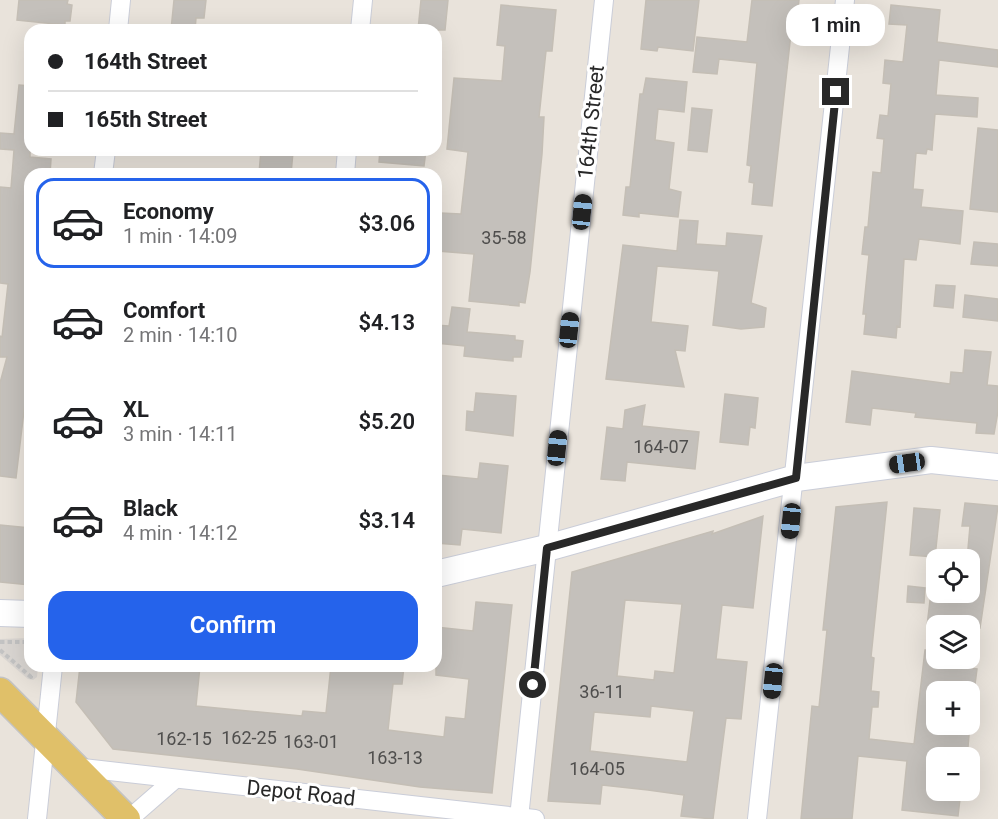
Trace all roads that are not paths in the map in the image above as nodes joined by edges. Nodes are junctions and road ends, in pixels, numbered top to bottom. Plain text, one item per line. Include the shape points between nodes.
1 (121, 0) edge
2 (363, 0) edge
3 (604, 0) edge
4 (845, 0) edge
5 (119, 24) edge
6 (361, 24) edge
7 (998, 467) edge
8 (796, 478) junction
9 (547, 548) junction
10 (442, 573) edge
11 (0, 613) edge
12 (24, 614) edge
13 (52, 672) edge
14 (0, 692) edge
15 (46, 738) junction
16 (74, 767) junction
17 (175, 779) junction
18 (527, 818) edge
19 (37, 819) edge
20 (127, 819) edge
21 (757, 819) edge

1 - 5 street
2 - 6 street
3 - 9 street, 164th Street
4 - 8 street
7 - 8 street via 931,460
8 - 9 street
8 - 21 street
9 - 10 street
9 - 18 street, 164th Street
11 - 12 street
13 - 15 street
14 - 15 main road
15 - 16 main road
15 - 19 street
16 - 17 street, Depot Road
16 - 20 main road
17 - 18 street, Depot Road
17 - 20 street

